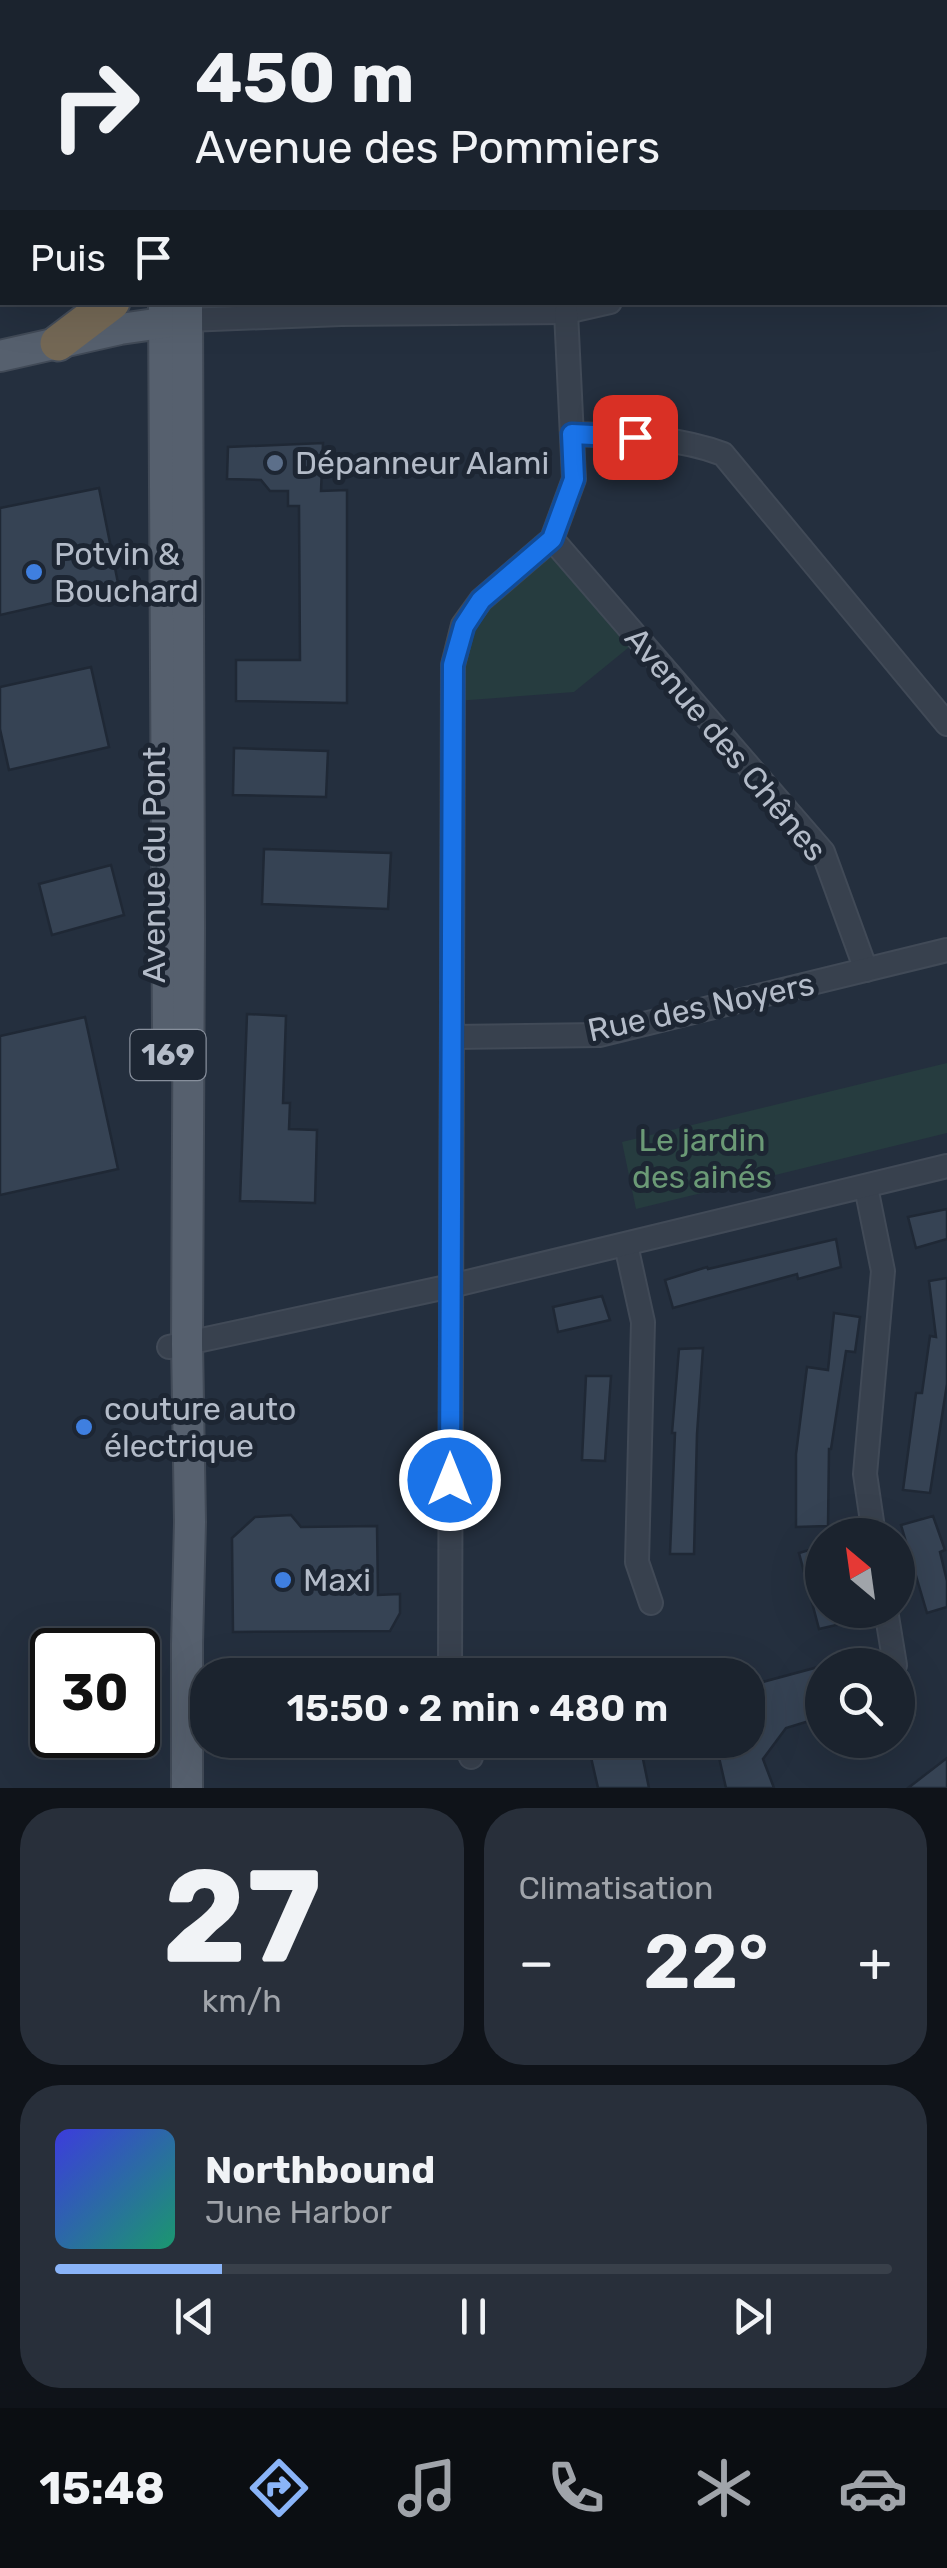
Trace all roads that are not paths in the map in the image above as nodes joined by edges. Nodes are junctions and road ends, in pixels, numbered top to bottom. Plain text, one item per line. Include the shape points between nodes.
1 (108, 305) edge
2 (597, 305) edge
3 (341, 308) edge
4 (176, 311) edge
5 (566, 312) junction
6 (58, 344) junction
7 (0, 356) edge
8 (572, 434) junction
9 (552, 539) junction
10 (947, 724) edge
11 (947, 950) edge
12 (866, 970) junction
13 (452, 1038) junction
14 (947, 1166) edge
15 (866, 1186) junction
16 (626, 1245) junction
17 (451, 1286) junction
18 (178, 1346) junction
19 (871, 1518) edge
20 (651, 1602) dead end
21 (450, 1658) edge
22 (169, 1788) edge
23 (187, 1788) edge

1 - 6 highway
2 - 5 street
3 - 4 street
3 - 5 street
4 - 6 main road
4 - 18 main road, Avenue du Pont / 169
5 - 8 street
6 - 7 main road
8 - 9 street via 574,479
8 - 10 street via 635,437 723,454
9 - 12 street, Avenue des Chênes via 823,852
9 - 13 street via 481,600 464,626 453,665
11 - 12 street, Rue des Noyers
12 - 13 street, Rue des Noyers via 599,1035
13 - 17 street
14 - 15 street
15 - 16 street
15 - 19 street via 883,1271 865,1474
16 - 17 street
16 - 20 street via 643,1322 637,1562
17 - 18 street
17 - 21 street
18 - 22 main road, Avenue du Pont / 169
18 - 23 main road, Avenue du Pont via 190,1522

